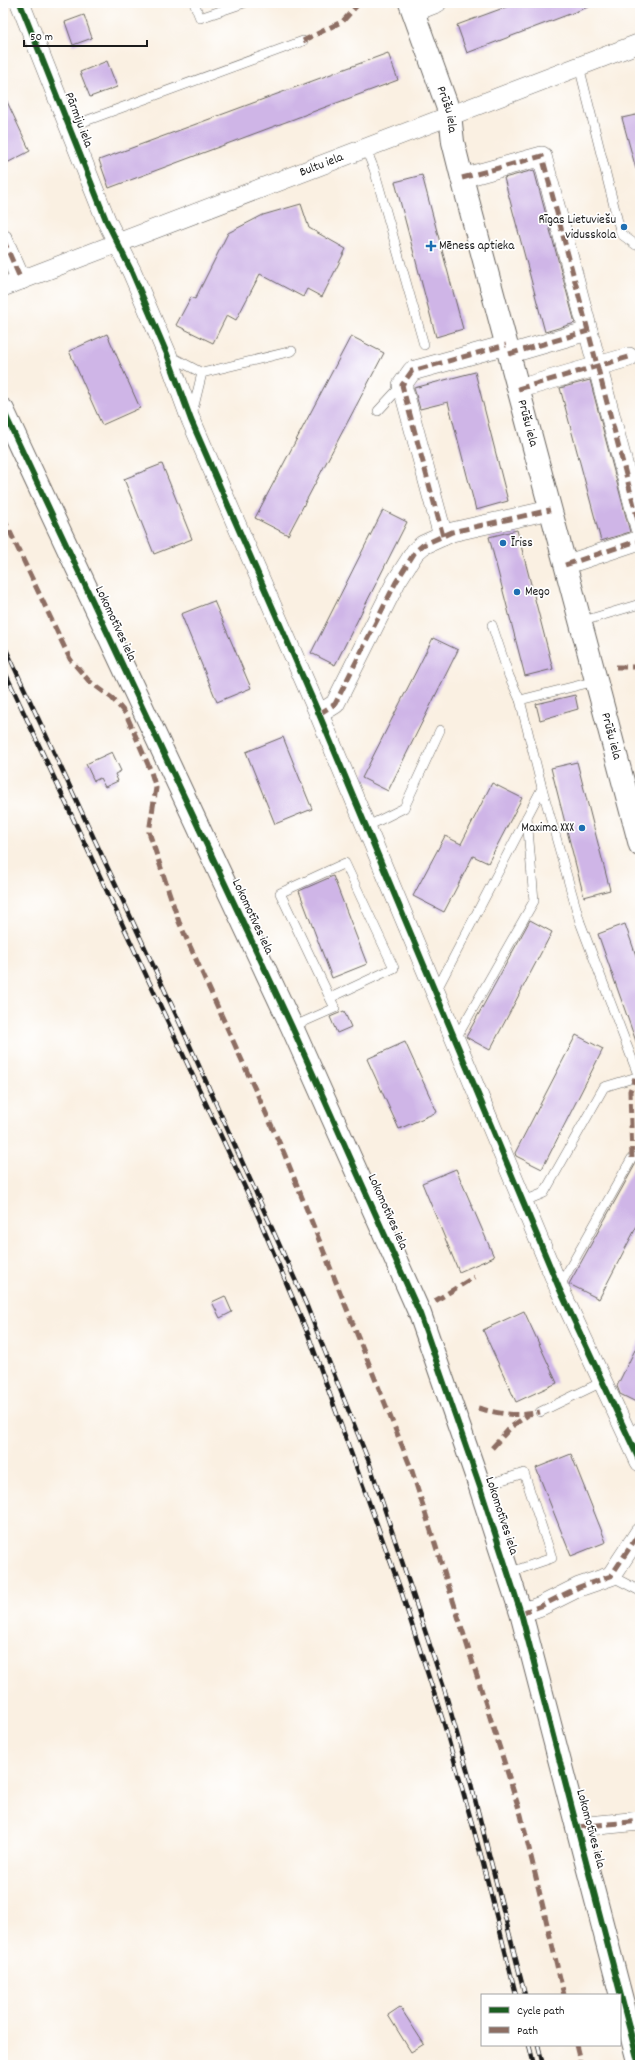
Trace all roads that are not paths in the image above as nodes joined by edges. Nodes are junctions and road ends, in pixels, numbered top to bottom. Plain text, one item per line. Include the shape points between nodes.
1 (20, 3) edge
2 (194, 3) edge
3 (244, 3) edge
4 (437, 3) edge
5 (412, 7) edge
6 (303, 41) dead end
7 (640, 42) edge
8 (579, 66) junction
9 (450, 114) junction
10 (69, 126) junction
11 (365, 147) junction
12 (462, 178) junction
13 (3, 240) edge
14 (117, 244) junction
15 (640, 245) edge
16 (21, 280) junction
17 (3, 287) edge
18 (588, 331) junction
19 (424, 345) dead end
20 (507, 349) junction
21 (292, 351) dead end
22 (167, 354) junction
23 (629, 357) dead end
24 (597, 366) junction
25 (202, 373) junction
26 (402, 385) junction
27 (518, 388) junction
28 (3, 410) edge
29 (378, 411) dead end
30 (191, 420) junction
31 (550, 510) junction
32 (640, 528) edge
33 (443, 536) junction
34 (640, 540) edge
35 (565, 565) junction
36 (640, 604) edge
37 (580, 622) junction
38 (492, 625) dead end
39 (596, 681) junction
40 (520, 700) junction
41 (319, 714) junction
42 (440, 730) dead end
43 (542, 788) junction
44 (527, 817) junction
45 (366, 827) junction
46 (640, 845) edge
47 (435, 994) junction
48 (330, 998) junction
49 (292, 1027) junction
50 (454, 1041) junction
51 (640, 1078) edge
52 (640, 1156) edge
53 (522, 1202) junction
54 (558, 1288) junction
55 (602, 1382) junction
56 (540, 1412) dead end
57 (634, 1431) edge
58 (640, 1462) edge
59 (480, 1487) junction
60 (640, 1532) edge
61 (508, 1573) junction
62 (611, 1576) junction
63 (640, 1591) edge
64 (521, 1613) junction
65 (640, 1821) edge
66 (578, 1827) junction
67 (621, 1994) edge
68 (621, 1995) edge
69 (639, 2065) edge

1 - 10 street, Pārmiju iela
2 - 3 lane via 200,18
4 - 5 street
5 - 9 street, Prūšu iela
6 - 10 lane
7 - 8 street, Bultu iela
8 - 9 street, Bultu iela
8 - 15 lane via 621,234 636,245
9 - 11 street, Bultu iela
9 - 12 street, Prūšu iela via 453,142
10 - 14 street, Pārmiju iela
11 - 14 street, Bultu iela
11 - 19 lane via 374,169
12 - 18 street via 542,156
12 - 20 street, Prūšu iela
13 - 16 street
14 - 16 street, Bultu iela
14 - 22 street, Pārmiju iela via 132,272
16 - 17 street, Bultu iela
18 - 20 street
18 - 24 street
20 - 26 street via 412,371
20 - 27 street, Prūšu iela
21 - 25 lane
22 - 25 lane
22 - 30 street, Pārmiju iela
23 - 24 street
24 - 27 street
24 - 32 street
25 - 30 lane
26 - 29 lane
26 - 33 street
27 - 31 street, Prūšu iela
28 - 49 street, Lokomotīves iela
30 - 41 street, Pārmiju iela
31 - 33 street
31 - 35 street, Prūšu iela
33 - 41 street via 423,545 415,552 396,582 335,704
34 - 35 street
35 - 37 street, Prūšu iela
36 - 37 lane
37 - 39 street, Prūšu iela
38 - 40 lane
39 - 40 lane
39 - 46 street, Prūšu iela
40 - 43 lane
41 - 45 street, Pārmiju iela
42 - 45 lane via 404,808
43 - 44 lane
43 - 51 lane via 580,922
44 - 47 lane
44 - 50 lane via 534,901
45 - 47 street, Pārmiju iela
47 - 50 street, Pārmiju iela
48 - 48 lane via 280,893 345,863 394,968
48 - 49 lane via 335,1008
49 - 59 street, Lokomotīves iela via 420,1314
50 - 53 street, Pārmiju iela
51 - 53 lane via 604,1087 544,1193
52 - 54 lane via 632,1158
53 - 54 street, Pārmiju iela
54 - 55 street, Pārmiju iela
55 - 56 lane
55 - 57 street, Pārmiju iela
57 - 58 street, Pārmiju iela
59 - 61 street, Lokomotīves iela
59 - 61 lane via 524,1473 552,1558
60 - 62 street
61 - 64 street, Lokomotīves iela
62 - 63 lane
62 - 64 street
64 - 66 street, Lokomotīves iela
65 - 66 street
66 - 67 street, Lokomotīves iela
68 - 69 street, Lokomotīves iela

